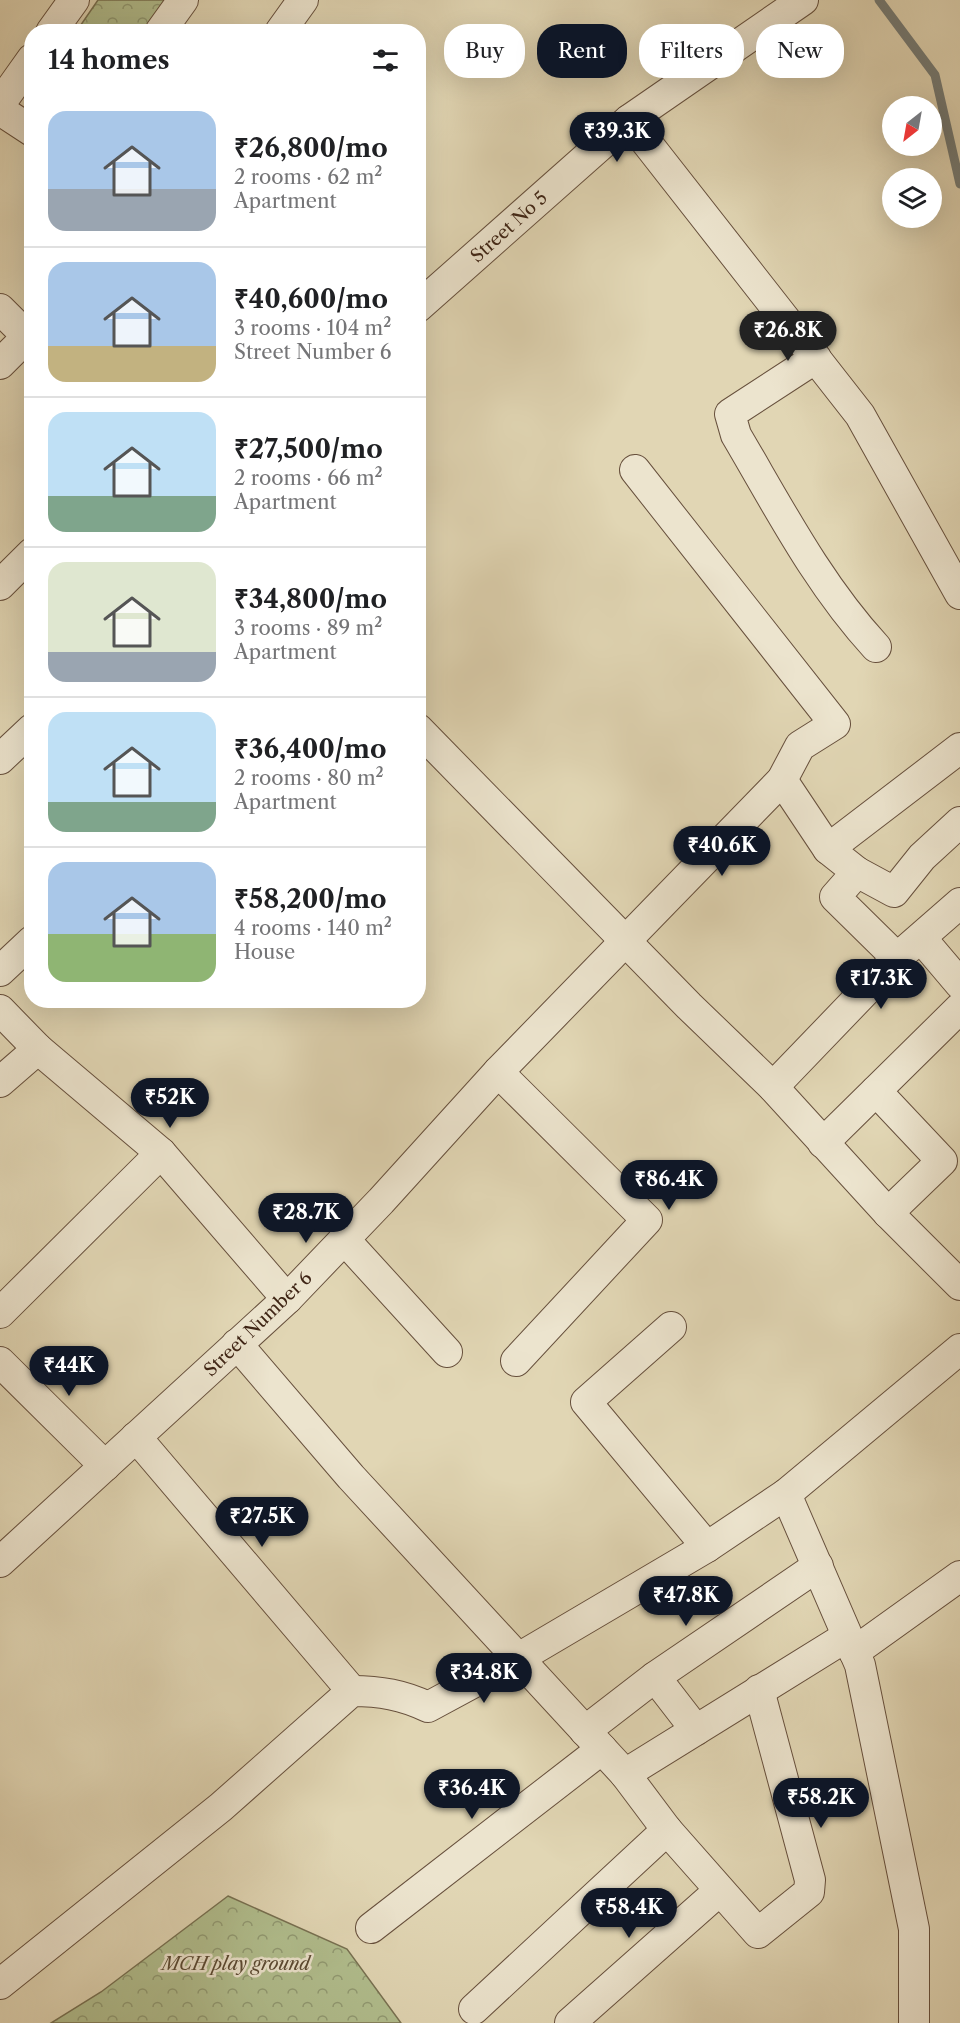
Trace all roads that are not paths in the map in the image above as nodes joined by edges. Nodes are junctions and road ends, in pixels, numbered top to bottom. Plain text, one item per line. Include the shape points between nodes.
1 (74, 0) edge
2 (183, 0) edge
3 (303, 0) edge
4 (802, 0) edge
5 (57, 24) edge
6 (166, 24) edge
7 (286, 24) edge
8 (24, 70) edge
9 (0, 104) edge
10 (0, 110) edge
11 (629, 120) junction
12 (24, 126) edge
13 (426, 300) edge
14 (0, 309) edge
15 (24, 331) edge
16 (24, 342) edge
17 (816, 358) junction
18 (0, 364) edge
19 (635, 470) dead end
20 (24, 561) edge
21 (0, 585) edge
22 (960, 594) edge
23 (876, 647) dead end
24 (24, 736) edge
25 (426, 737) edge
26 (960, 748) edge
27 (0, 759) edge
28 (782, 780) junction
29 (960, 822) edge
30 (828, 849) junction
31 (857, 872) junction
32 (960, 903) edge
33 (921, 938) junction
34 (626, 940) junction
35 (24, 948) edge
36 (897, 958) junction
37 (0, 971) edge
38 (960, 984) edge
39 (960, 1008) edge
40 (0, 1010) edge
41 (38, 1049) junction
42 (498, 1072) junction
43 (0, 1082) edge
44 (773, 1087) junction
45 (876, 1091) junction
46 (823, 1143) junction
47 (161, 1153) junction
48 (951, 1171) edge
49 (888, 1213) junction
50 (344, 1239) junction
51 (960, 1285) edge
52 (287, 1299) junction
53 (0, 1313) edge
54 (671, 1327) dead end
55 (237, 1344) junction
56 (960, 1349) edge
57 (447, 1353) dead end
58 (516, 1361) dead end
59 (0, 1362) edge
60 (136, 1437) junction
61 (105, 1467) junction
62 (786, 1494) junction
63 (707, 1547) junction
64 (0, 1562) edge
65 (818, 1566) junction
66 (960, 1576) edge
67 (850, 1645) junction
68 (517, 1659) junction
69 (655, 1677) junction
70 (759, 1690) junction
71 (352, 1691) junction
72 (696, 1730) junction
73 (593, 1740) junction
74 (625, 1774) junction
75 (667, 1830) junction
76 (719, 1891) junction
77 (371, 1928) dead end
78 (0, 1984) edge
79 (474, 2009) dead end
80 (570, 2023) edge
81 (914, 2023) edge

1 - 5 street
2 - 6 street
3 - 7 street
4 - 11 street, Street No 5
8 - 9 street
10 - 12 street
11 - 13 street, Street No 5
11 - 17 street
14 - 15 street
16 - 18 street
17 - 22 street via 860,415
17 - 23 street via 730,414 736,435 814,569
19 - 28 street, Street Number 6 via 835,724 800,746
20 - 21 street
24 - 27 street
25 - 34 street
26 - 30 street
28 - 30 street
28 - 34 street, Street Number 6
29 - 31 street via 922,857 894,892
30 - 31 street
31 - 36 street via 835,897
32 - 33 street
33 - 36 street
33 - 38 street
34 - 42 street, Street Number 6
34 - 44 street
35 - 37 street
36 - 44 street
39 - 45 street
40 - 41 street
41 - 43 street
41 - 47 street
42 - 50 street, Street Number 6
42 - 58 street via 647,1220
44 - 46 street
45 - 46 street
45 - 48 street
46 - 49 street
47 - 52 street
47 - 53 street
48 - 49 street
49 - 51 street
50 - 52 street, Street Number 6
50 - 57 street
52 - 55 street, Street Number 6
54 - 63 street via 586,1402
55 - 60 street, Street Number 6
55 - 68 street via 351,1478
56 - 62 street
59 - 61 street
60 - 61 street, Street Number 6
60 - 71 street
61 - 64 street, Street Number 6
62 - 63 street
62 - 65 street
63 - 68 street
65 - 67 street
65 - 69 street
66 - 67 street
67 - 70 street
67 - 81 street via 860,1665 914,1929
68 - 71 street via 428,1707 408,1698
68 - 73 street
69 - 72 street
69 - 73 street
70 - 72 street
70 - 76 street via 810,1881 808,1892 758,1933
71 - 78 street via 221,1807
72 - 74 street
73 - 74 street
73 - 77 street
74 - 75 street
75 - 76 street
75 - 79 street
76 - 80 street

